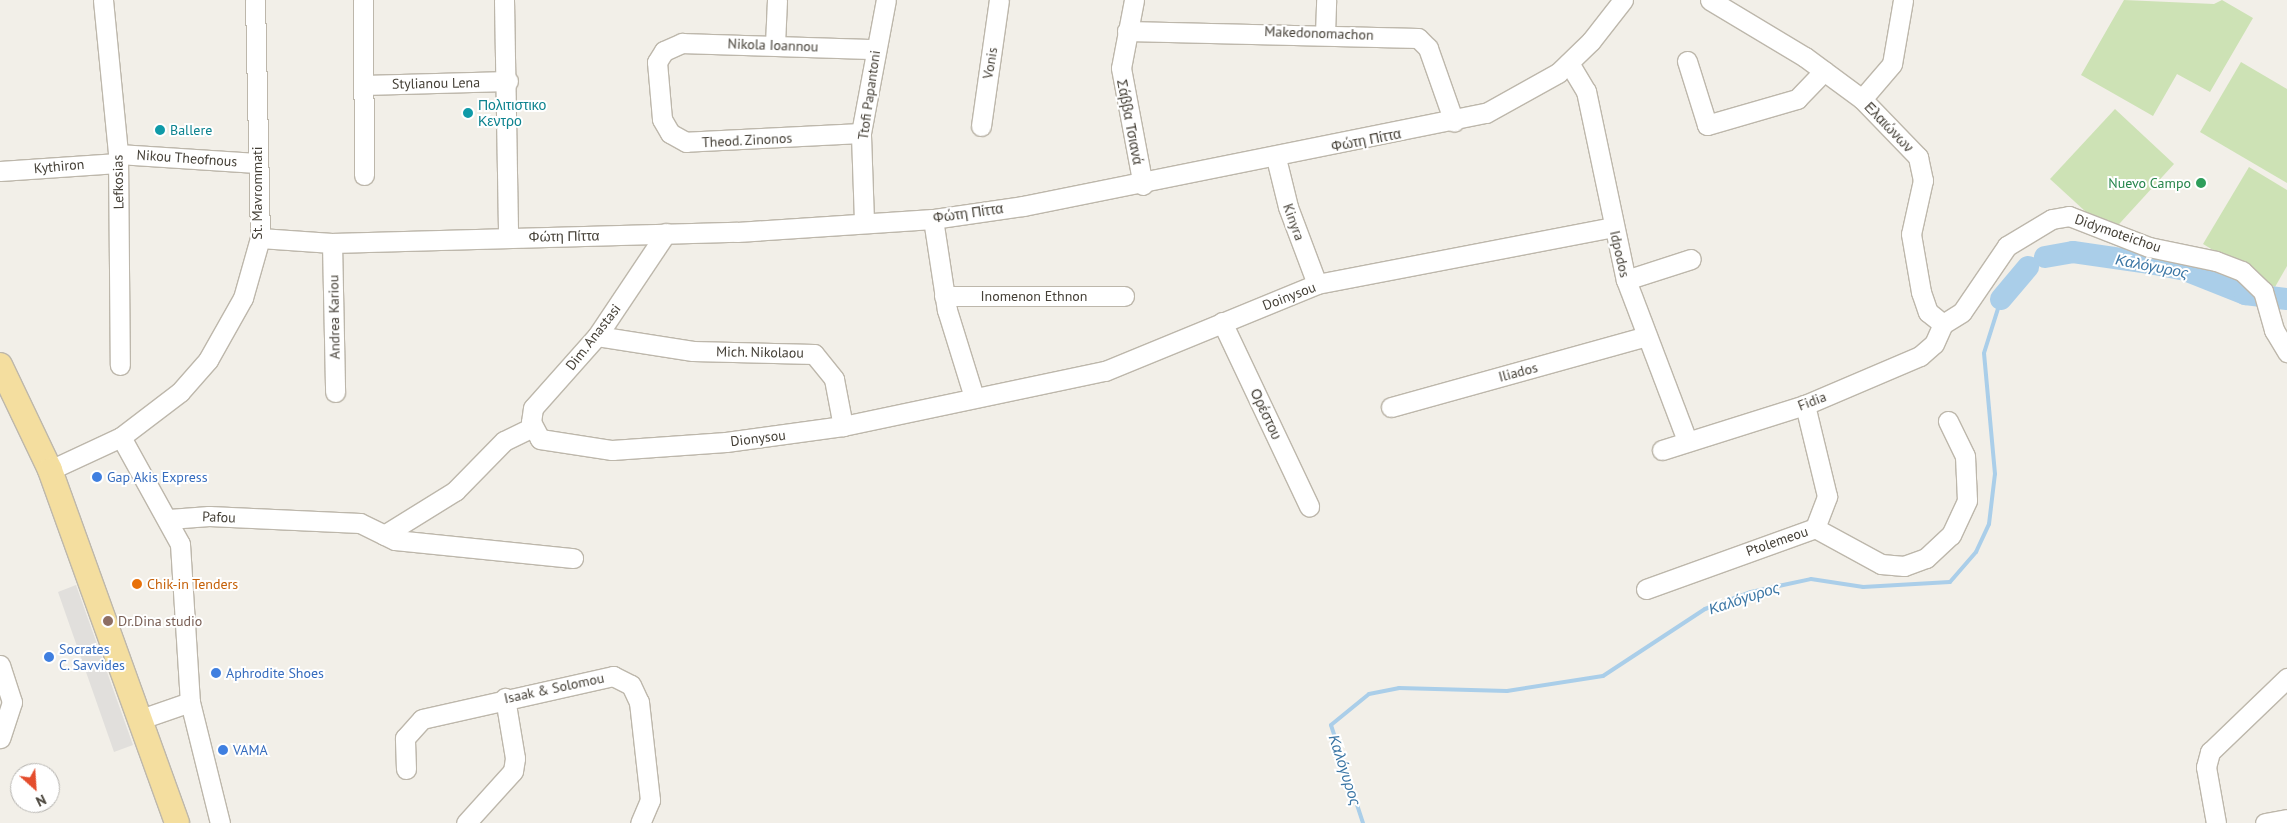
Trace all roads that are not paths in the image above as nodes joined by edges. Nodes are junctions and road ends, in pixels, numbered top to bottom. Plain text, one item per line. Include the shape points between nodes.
1 (103, 0) edge
2 (256, 0) edge
3 (363, 0) edge
4 (504, 0) edge
5 (777, 0) edge
6 (886, 0) edge
7 (1000, 0) edge
8 (1134, 0) edge
9 (1326, 0) edge
10 (1623, 0) edge
11 (1710, 0) edge
12 (1903, 0) edge
13 (1127, 31) junction
14 (1326, 34) junction
15 (775, 44) junction
16 (670, 46) joint
17 (876, 49) junction
18 (1687, 61) dead end
19 (1569, 63) junction
20 (1824, 71) junction
21 (508, 81) junction
22 (364, 85) junction
23 (1862, 99) junction
24 (1454, 122) junction
25 (981, 126) dead end
26 (861, 133) junction
27 (1276, 158) junction
28 (118, 159) junction
29 (257, 163) junction
30 (0, 171) edge
31 (364, 175) dead end
32 (1143, 185) junction
33 (933, 219) junction
34 (864, 221) junction
35 (1613, 227) junction
36 (666, 233) junction
37 (508, 237) junction
38 (260, 238) junction
39 (332, 243) junction
40 (1691, 259) dead end
41 (1626, 280) junction
42 (1317, 284) junction
43 (944, 296) junction
44 (1124, 296) dead end
45 (1222, 322) junction
46 (1943, 324) junction
47 (597, 336) junction
48 (1644, 337) junction
49 (2287, 352) edge
50 (0, 365) edge
51 (120, 365) dead end
52 (335, 392) dead end
53 (974, 397) junction
54 (1805, 405) junction
55 (1391, 407) dead end
56 (1948, 421) dead end
57 (843, 426) junction
58 (536, 433) junction
59 (120, 437) junction
60 (1687, 441) junction
61 (1662, 450) dead end
62 (50, 470) junction
63 (1309, 506) dead end
64 (170, 519) junction
65 (1815, 528) junction
66 (384, 535) junction
67 (573, 558) dead end
68 (1646, 589) dead end
69 (0, 665) edge
70 (2287, 678) edge
71 (505, 698) junction
72 (190, 702) junction
73 (138, 720) junction
74 (0, 738) edge
75 (406, 769) dead end
76 (2287, 819) edge
77 (177, 823) edge
78 (220, 823) edge
79 (466, 823) edge
80 (640, 823) edge
81 (2216, 823) edge
82 (2265, 823) edge

1 - 28 street, Lefkosias
2 - 29 street, St. Mavrommati
3 - 22 street
4 - 21 street
5 - 15 street
6 - 17 street, Ttofi Papantoni
7 - 25 street, Vonis
8 - 13 street, Σάββα Τσιανά
9 - 14 street
10 - 19 street, Φώτη Πίττα
11 - 20 street, Ελαιώνων
12 - 23 street via 1892,64
13 - 14 street, Makedonomachon
13 - 32 street, Σάββα Τσιανά via 1122,83
14 - 24 street, Makedonomachon via 1424,41
15 - 16 street, Nikola Ioannou
15 - 17 street, Nikola Ioannou
16 - 26 street, Theod. Zinonos via 657,62 659,108 667,129 680,140 706,144
17 - 26 street, Ttofi Papantoni
18 - 20 street via 1707,125 1797,99
19 - 24 street, Φώτη Πίττα via 1510,103
19 - 35 street, Idpodos via 1586,91
20 - 23 street, Ελαιώνων
21 - 22 street, Stylianou Lena
21 - 37 street
22 - 31 street
23 - 46 street, Ελαιώνων via 1910,146 1923,169 1911,234 1921,292 1928,312
24 - 27 street, Φώτη Πίττα
26 - 34 street, Ttofi Papantoni
27 - 32 street, Φώτη Πίττα
27 - 42 street, Kinyra via 1288,207
28 - 29 street, Nikou Theofnous
28 - 30 street, Kythiron
28 - 51 street, Lefkosias
29 - 38 street, St. Mavrommati
32 - 33 street, Φώτη Πίττα
33 - 34 street, Φώτη Πίττα
33 - 43 street
34 - 36 street, Φώτη Πίττα
35 - 41 street, Idpodos
35 - 42 street, Doinysou
36 - 37 street, Φώτη Πίττα
36 - 47 street, Dim. Anastasi
37 - 39 street, Φώτη Πίττα
38 - 39 street, Φώτη Πίττα
38 - 59 street, St. Mavrommati via 243,298 208,360 180,392
39 - 52 street, Andrea Kariou
40 - 41 street
41 - 48 street, Idpodos
42 - 45 street, Doinysou
43 - 44 street, Inomenon Ethnon
43 - 53 street
45 - 53 street, Doinysou via 1105,371
45 - 63 street, Ορέστου
46 - 49 street, Didymoteichou via 1962,312 2007,246 2058,217 2076,217 2149,247 2229,265 2264,295 2274,330
46 - 54 street, Fidia via 1934,344 1920,356
47 - 57 street, Mich. Nikolaou via 693,350 814,354 834,379
47 - 58 street, Dim. Anastasi via 537,402
48 - 55 street, Iliados
48 - 60 street, Idpodos
50 - 62 main road
53 - 57 street, Dionysou
54 - 60 street, Fidia
54 - 65 street, Ptolemeou via 1827,496
56 - 65 street via 1965,456 1968,494 1951,535 1926,558 1904,566 1881,564
57 - 58 street, Dionysou via 726,442 612,450
58 - 66 street via 504,441 455,491
59 - 62 street, St. Mavrommati
59 - 64 street
60 - 61 street, Fidia
62 - 73 main road
64 - 66 street, Pafou via 209,516 360,523
64 - 72 street via 181,555
65 - 68 street, Ptolemeou
66 - 67 street, Pafou via 417,544
69 - 74 street via 12,702
70 - 81 street via 2210,752 2206,768
71 - 75 street, Isaak & Solomou via 416,722 404,743
71 - 79 street via 515,758 513,771
71 - 80 street, Isaak & Solomou via 606,676 629,683 639,702 650,800
72 - 73 street
72 - 78 street
73 - 77 main road
76 - 82 street

